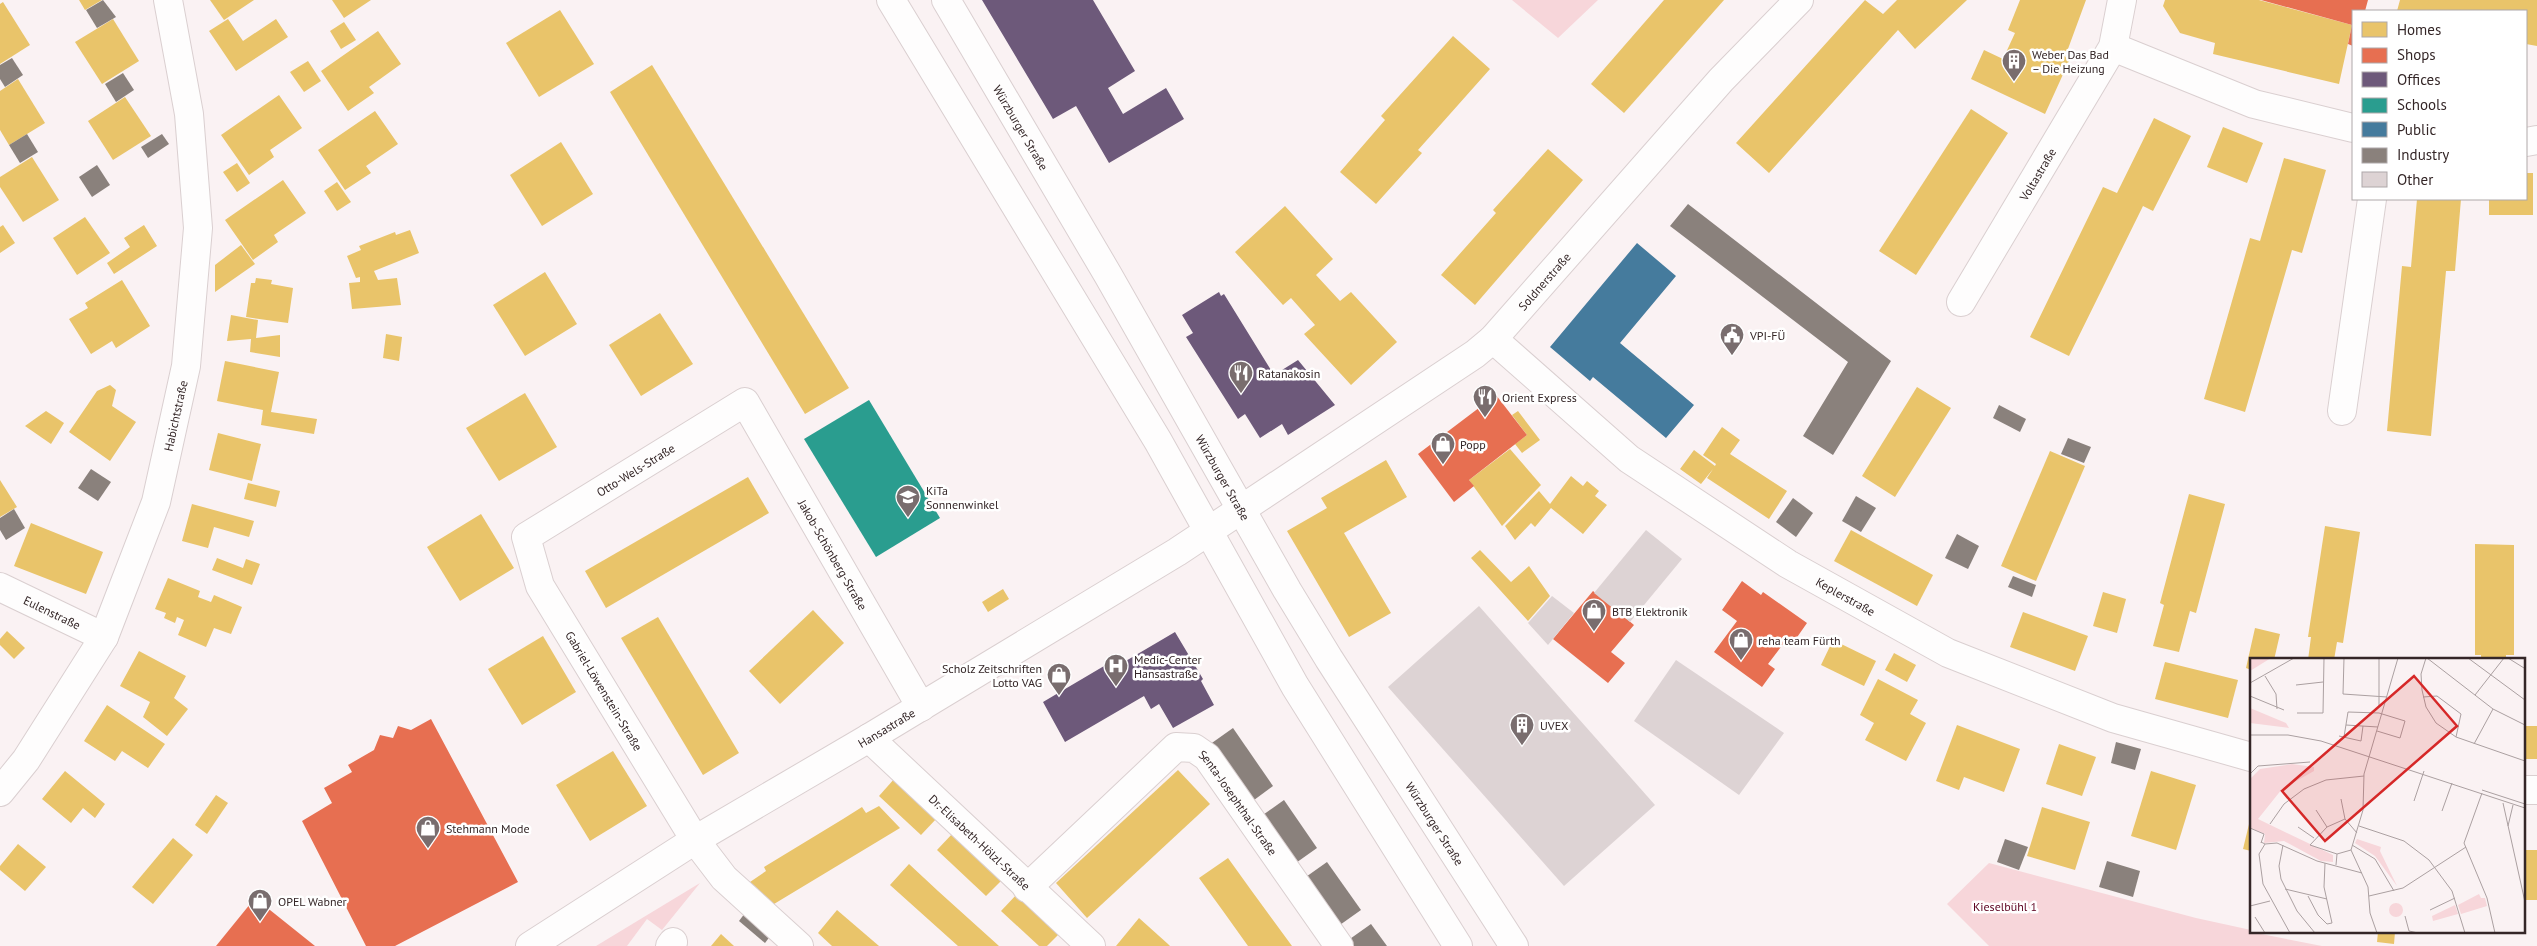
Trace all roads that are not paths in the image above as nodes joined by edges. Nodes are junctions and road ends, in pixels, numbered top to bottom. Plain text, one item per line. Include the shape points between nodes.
1 (168, 0) edge
2 (891, 0) edge
3 (946, 0) edge
4 (1799, 0) edge
5 (2122, 0) edge
6 (2113, 47) junction
7 (2352, 128) edge
8 (2372, 200) edge
9 (1961, 302) dead end
10 (1493, 339) junction
11 (745, 402) joint
12 (2342, 411) dead end
13 (1241, 508) junction
14 (1208, 532) junction
15 (526, 537) joint
16 (0, 587) edge
17 (104, 637) junction
18 (921, 707) junction
19 (869, 738) junction
20 (2250, 757) edge
21 (2524, 790) edge
22 (2537, 790) edge
23 (0, 792) edge
24 (695, 840) junction
25 (1027, 888) junction
26 (530, 946) edge
27 (799, 946) edge
28 (1091, 946) edge
29 (1338, 946) edge
30 (1458, 946) edge
31 (1514, 946) edge

1 - 17 street, Habichtstraße via 189,114 198,228 186,366 156,502
2 - 14 street via 1158,441
3 - 13 street, Würzburger Straße
4 - 10 street, Soldnerstraße via 1702,101
5 - 6 street, Voltastraße
6 - 7 street via 2254,104
6 - 9 street, Voltastraße
8 - 12 street
10 - 13 street, Soldnerstraße via 1384,416
10 - 20 street, Keplerstraße via 1628,459 1788,564 1948,653 2113,718
11 - 15 street, Otto-Wels-Straße
11 - 18 street, Jakob-Schönberg-Straße
13 - 14 street, Hansastraße
13 - 31 street, Würzburger Straße via 1329,659
14 - 18 street, Hansastraße
14 - 30 street via 1295,686
15 - 24 street, Gabriel-Löwenstein-Straße via 540,586
16 - 17 street, Eulenstraße
17 - 23 street, Habichtstraße via 26,760
18 - 19 street, Hansastraße
19 - 24 street, Hansastraße
19 - 25 street, Dr.-Elisabeth-Hölzl-Straße
21 - 22 street
24 - 26 street, Hansastraße
24 - 27 street via 724,878
25 - 28 street, Dr.-Elisabeth-Hölzl-Straße
25 - 29 street, Senta-Josephthal-Straße via 1176,747 1194,748 1207,757

